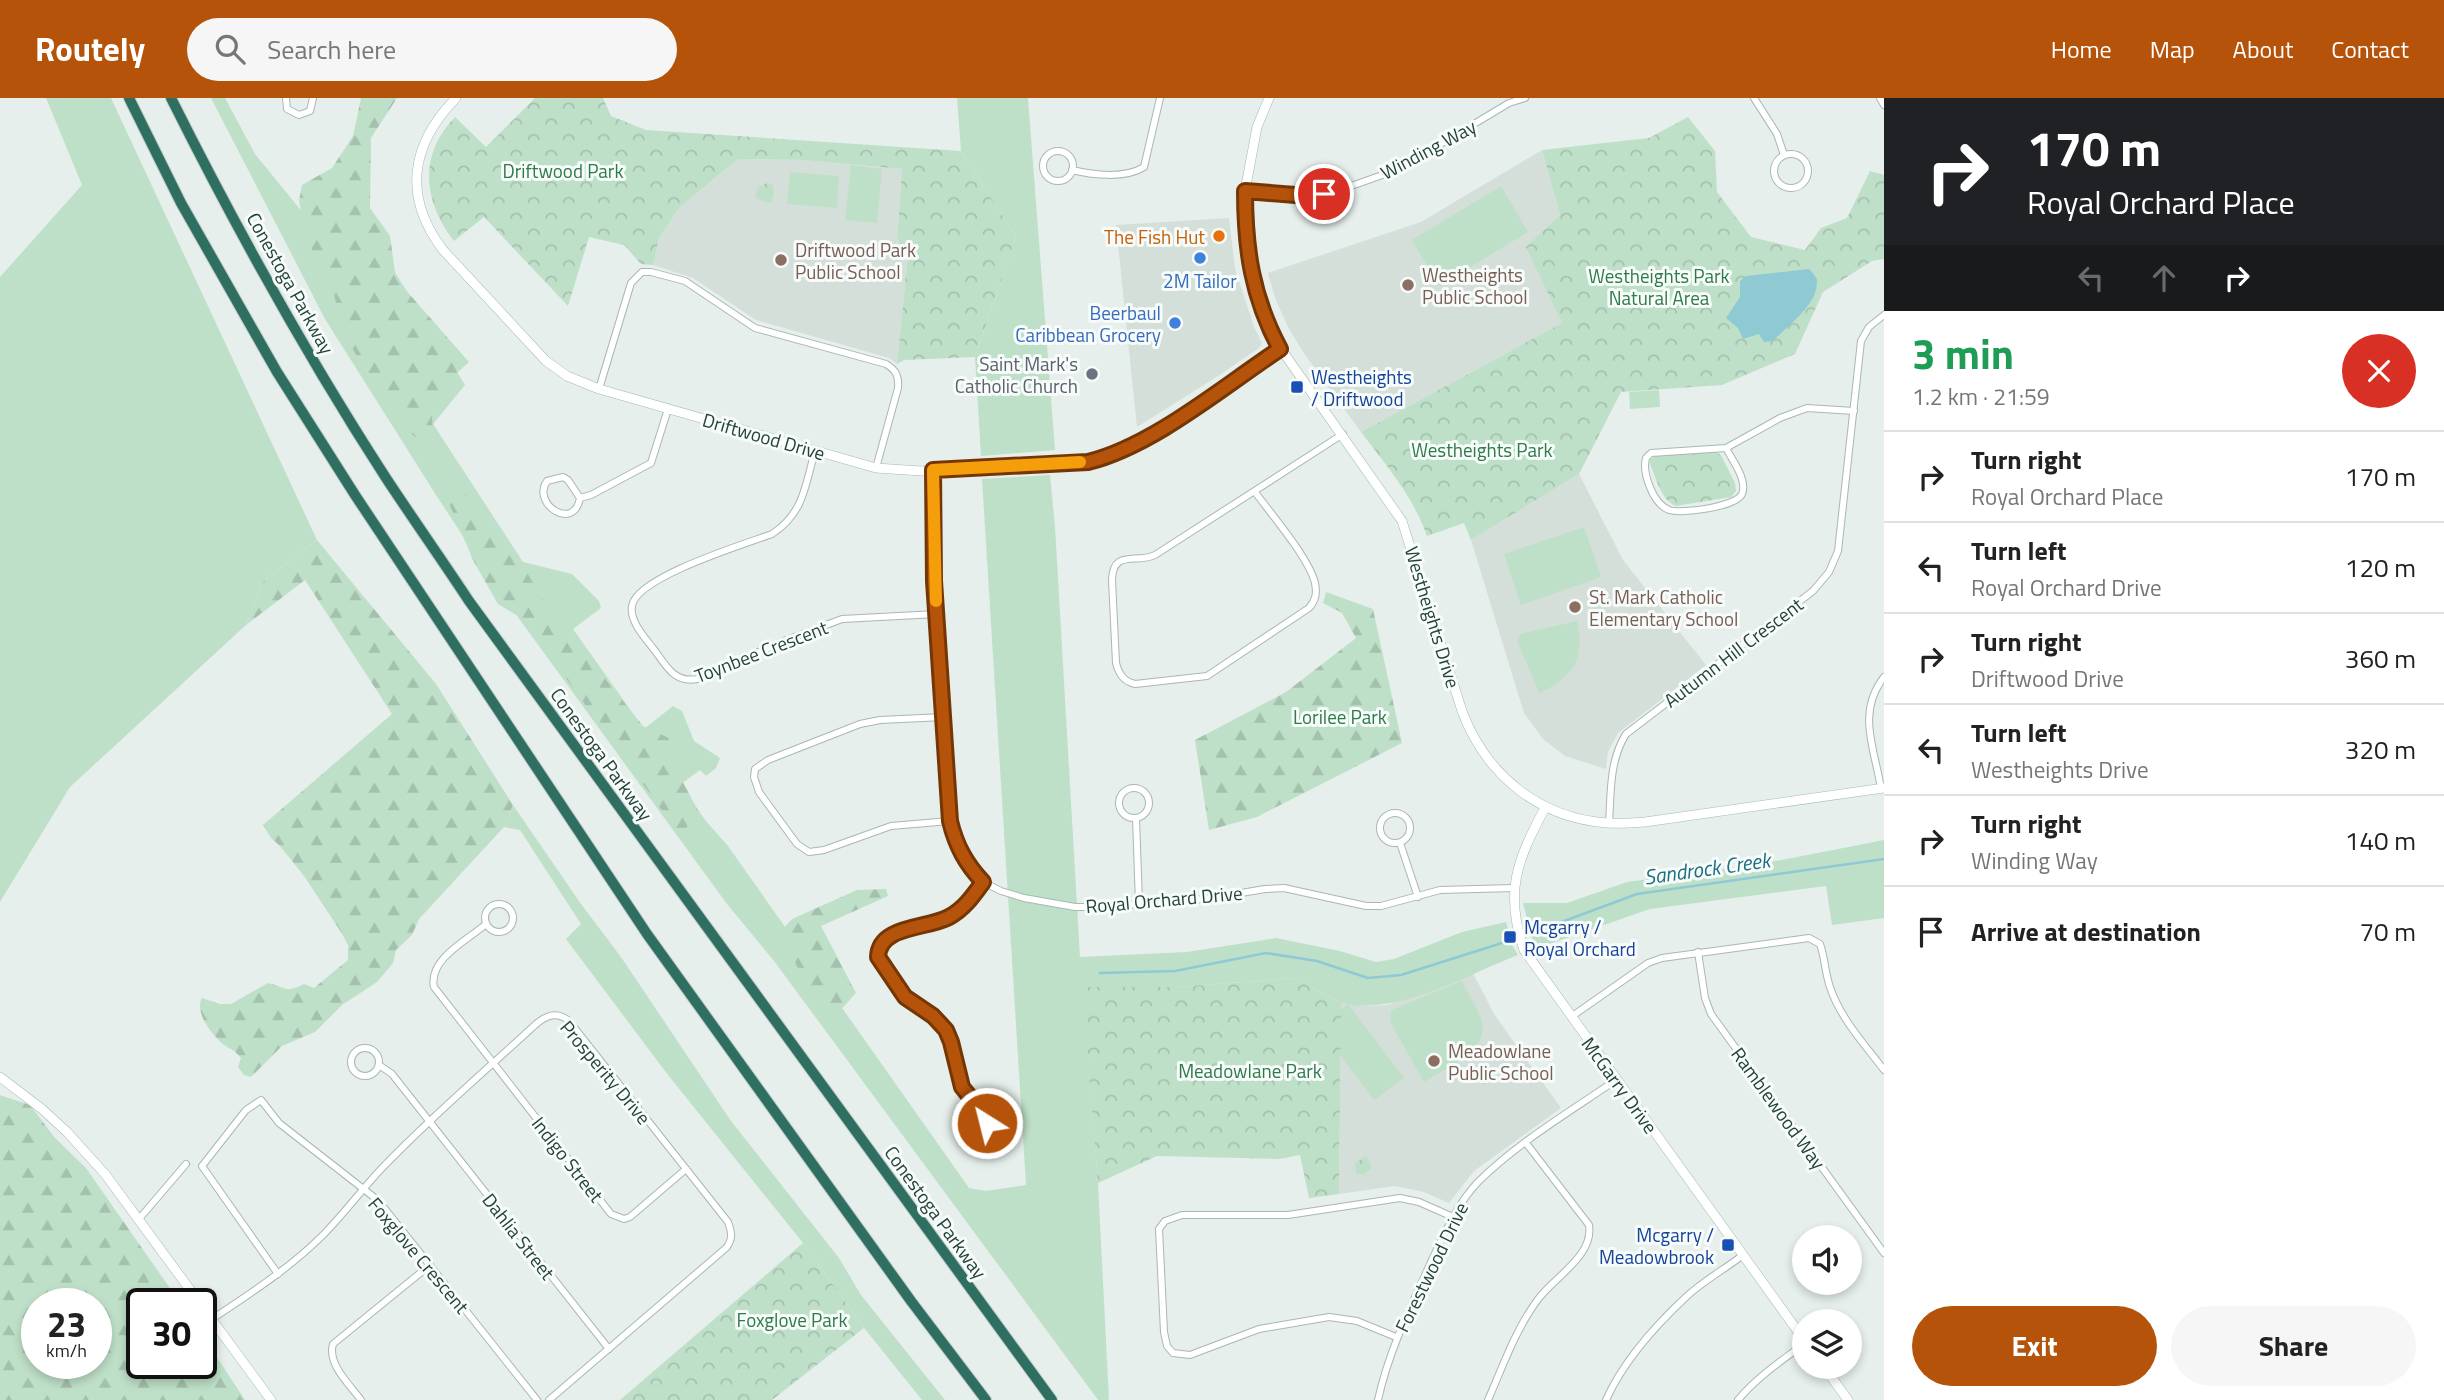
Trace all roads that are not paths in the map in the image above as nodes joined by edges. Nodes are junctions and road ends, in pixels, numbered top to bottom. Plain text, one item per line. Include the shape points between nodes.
1 (129, 98) edge
2 (171, 98) edge
3 (286, 98) edge
4 (313, 98) edge
5 (456, 98) edge
6 (1160, 98) edge
7 (1269, 98) edge
8 (1525, 98) edge
9 (1754, 98) edge
10 (1880, 98) edge
11 (1884, 105) edge
12 (1784, 155) junction
13 (1072, 170) junction
14 (1245, 191) junction
15 (1884, 315) edge
16 (1280, 349) junction
17 (599, 389) junction
18 (668, 409) junction
19 (1854, 411) junction
20 (1343, 434) junction
21 (1726, 448) junction
22 (816, 451) junction
23 (876, 468) junction
24 (933, 470) junction
25 (1255, 492) junction
26 (580, 498) junction
27 (937, 614) junction
28 (1884, 677) edge
29 (944, 717) junction
30 (1882, 789) edge
31 (1545, 808) junction
32 (1136, 818) junction
33 (950, 821) junction
34 (1609, 824) junction
35 (1400, 843) junction
36 (983, 882) junction
37 (1514, 888) junction
38 (1418, 897) junction
39 (1139, 904) junction
40 (486, 923) junction
41 (1698, 952) junction
42 (1571, 1017) junction
43 (493, 1063) junction
44 (379, 1065) junction
45 (1884, 1070) edge
46 (0, 1077) edge
47 (1616, 1080) junction
48 (986, 1117) junction
49 (430, 1122) junction
50 (1526, 1143) junction
51 (186, 1164) dead end
52 (686, 1169) junction
53 (363, 1191) junction
54 (1453, 1217) junction
55 (139, 1219) junction
56 (1884, 1254) edge
57 (1743, 1255) junction
58 (430, 1265) junction
59 (278, 1274) junction
60 (189, 1288) edge
61 (217, 1316) edge
62 (1792, 1325) edge
63 (217, 1326) edge
64 (1396, 1337) junction
65 (609, 1349) junction
66 (1792, 1352) edge
67 (1833, 1379) edge
68 (271, 1400) edge
69 (361, 1400) edge
70 (537, 1400) edge
71 (549, 1400) edge
72 (986, 1400) edge
73 (1052, 1400) edge
74 (1378, 1400) edge
75 (1488, 1400) edge
76 (1606, 1400) edge
77 (1738, 1400) edge
78 (1848, 1400) edge

1 - 72 highway via 181,203 277,372 355,495 647,934
2 - 73 highway, Conestoga Parkway via 300,337 462,590
3 - 4 street via 287,108 299,115 310,111
5 - 17 street, Driftwood Drive via 420,153 418,201 429,230 546,361
6 - 13 street via 1144,167 1131,173 1092,175
7 - 14 street, Westheights Drive via 1257,127
8 - 14 street, Winding Way via 1399,169 1357,184 1308,196
9 - 12 street via 1777,134
10 - 11 street
12 - 12 street via 1774,168 1777,181 1787,188 1802,185 1809,173 1807,162 1797,154
13 - 13 street via 1070,158 1062,152 1053,152 1045,160 1045,173 1053,180 1063,180
14 - 16 street, Westheights Drive via 1255,289
15 - 19 street, Autumn Hill Crescent via 1861,341
16 - 20 street, Westheights Drive
16 - 24 street, Driftwood Drive via 1109,457
17 - 18 street, Driftwood Drive
17 - 23 street via 631,283 642,272 685,281 755,328 894,369 898,388
18 - 22 street, Driftwood Drive
18 - 26 street via 651,463
19 - 21 street via 1807,408
19 - 34 street, Autumn Hill Crescent via 1839,551 1829,572 1813,591 1626,734 1613,765
20 - 25 street
20 - 31 street, Westheights Drive via 1402,521 1471,734 1496,769
21 - 21 street via 1651,453 1644,469 1663,506 1679,511 1737,500 1743,484
22 - 23 street, Driftwood Drive
22 - 27 street, Toynbee Crescent via 802,501 787,524 671,573 635,596 634,621 668,670 680,678 697,679 842,620
23 - 24 street, Driftwood Drive
24 - 27 street, Royal Orchard Drive
25 - 25 street via 1155,555 1124,559 1113,569 1116,663 1124,679 1135,684 1207,676 1314,602 1314,580 1307,565
26 - 26 street via 563,477 544,484 545,500 558,514 575,511
27 - 29 street, Royal Orchard Drive
28 - 30 street via 1873,692 1868,716
29 - 33 street, Royal Orchard Drive
29 - 33 street via 860,724 768,760 755,769 754,778 797,844 809,852 891,826
30 - 34 street, Westheights Drive
31 - 34 street, Westheights Drive
31 - 37 street, McGarry Drive via 1528,839
32 - 32 street via 1149,805 1147,794 1135,787 1122,793 1119,802 1121,811
32 - 39 street
33 - 36 street, Royal Orchard Drive via 965,861
35 - 35 street via 1408,836 1409,825 1404,816 1390,814 1382,820 1380,832 1389,842
35 - 38 street
36 - 39 street, Royal Orchard Drive via 1024,898 1075,907
36 - 48 street via 965,906 948,918 889,936 878,949 878,957 905,997 946,1030 962,1087
37 - 38 street, Royal Orchard Drive via 1455,888
37 - 42 street, McGarry Drive via 1513,909 1524,950
38 - 39 street, Royal Orchard Drive via 1366,906 1284,888
40 - 40 street via 492,930 505,931 513,921 512,912 496,904 486,914
40 - 43 street, Indigo Street via 441,961 432,981
41 - 42 street via 1648,963
41 - 45 street via 1815,939 1834,999
41 - 56 street, Ramblewood Way via 1711,1014
42 - 47 street, McGarry Drive
43 - 49 street, Prosperity Drive
43 - 52 street, Prosperity Drive via 541,1019 558,1014 565,1017
43 - 52 street, Indigo Street via 611,1214 630,1217
44 - 44 street via 375,1052 366,1048 352,1059 355,1071 362,1075
44 - 49 street, Dahlia Street via 392,1074
46 - 55 street via 67,1132
47 - 50 street, Forestwood Drive
47 - 57 street, McGarry Drive
48 - 48 street via 992,1130 1005,1132 1016,1118 1012,1107 1000,1102
49 - 53 street, Prosperity Drive
49 - 65 street, Dahlia Street
50 - 54 street, Forestwood Drive via 1479,1181
50 - 75 street via 1588,1225 1590,1239 1521,1325
51 - 55 street
52 - 65 street, Prosperity Drive via 728,1222 731,1240
53 - 58 street, Foxglove Crescent via 385,1209
53 - 59 street, Prosperity Drive via 324,1234
53 - 59 street, Foxglove Crescent via 279,1123 261,1100 246,1110 202,1166
54 - 64 street, Forestwood Drive
54 - 64 street via 1400,1198 1288,1215 1182,1214 1159,1229 1164,1332 1173,1353 1190,1355 1259,1329 1329,1317 1357,1321
55 - 60 street
57 - 62 street, McGarry Drive
57 - 76 street via 1675,1308 1625,1367
58 - 69 street via 333,1344 335,1364
58 - 70 street, Foxglove Crescent
59 - 61 street, Prosperity Drive
63 - 68 street
64 - 74 street, Forestwood Drive
65 - 71 street, Prosperity Drive
66 - 77 street
67 - 78 street

